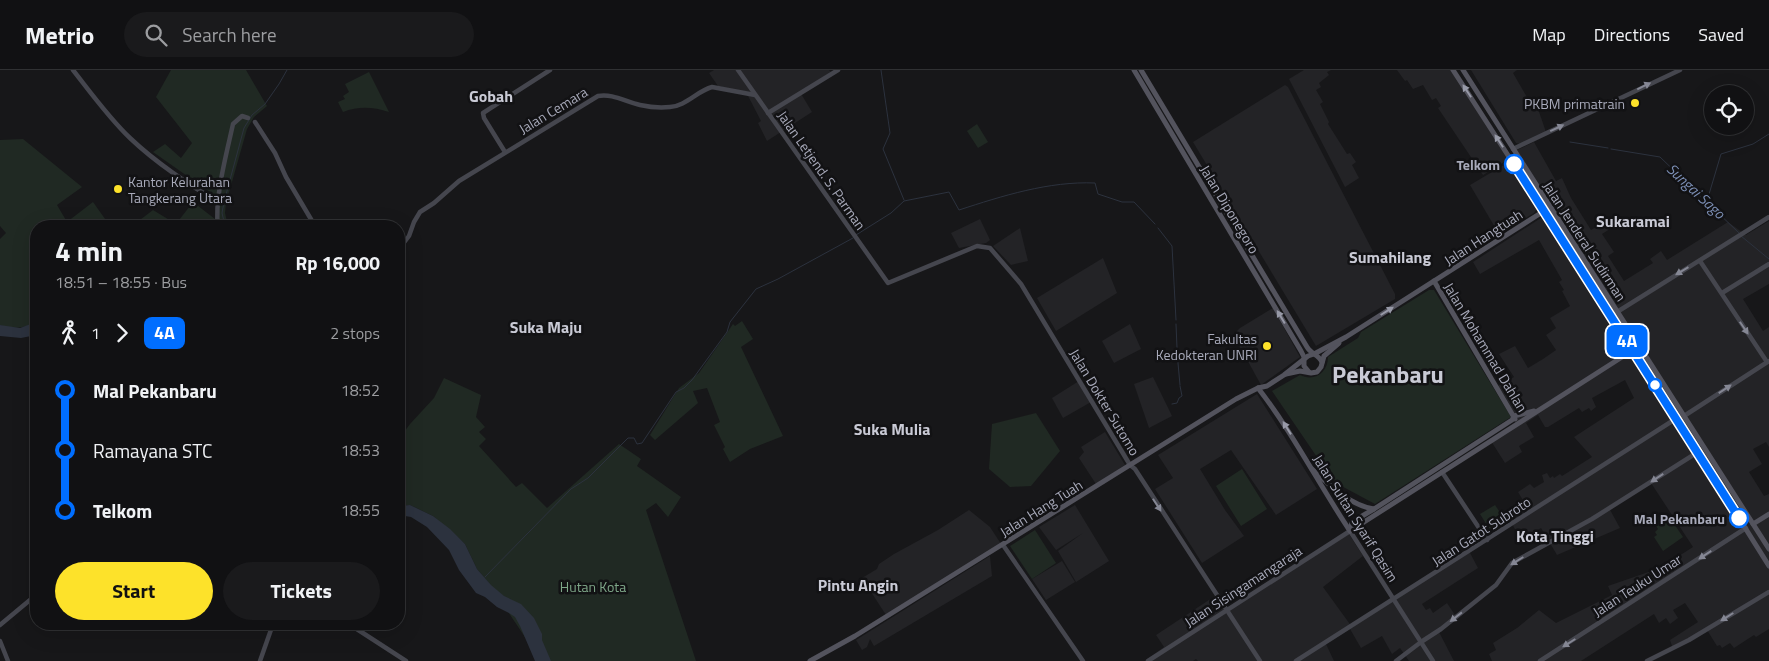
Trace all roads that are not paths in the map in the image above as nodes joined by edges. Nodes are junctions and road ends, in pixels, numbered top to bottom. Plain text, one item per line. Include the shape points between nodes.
1 (73, 70) edge
2 (550, 70) edge
3 (738, 70) edge
4 (838, 70) edge
5 (1134, 70) edge
6 (1141, 70) edge
7 (1453, 70) edge
8 (1463, 70) edge
9 (1680, 70) edge
10 (755, 96) junction
11 (1487, 107) junction
12 (1480, 111) junction
13 (768, 113) junction
14 (248, 118) dead end
15 (255, 122) dead end
16 (1513, 149) junction
17 (505, 152) junction
18 (219, 202) junction
19 (1544, 211) junction
20 (1769, 218) edge
21 (217, 220) edge
22 (311, 220) edge
23 (405, 241) edge
24 (1700, 260) junction
25 (1769, 264) edge
26 (1434, 281) junction
27 (888, 283) joint
28 (1722, 294) junction
29 (1617, 312) junction
30 (1346, 337) junction
31 (1634, 350) junction
32 (1314, 354) junction
33 (1304, 359) junction
34 (1768, 361) edge
35 (1322, 362) junction
36 (1309, 372) junction
37 (1284, 376) junction
38 (1258, 388) junction
39 (1540, 410) junction
40 (1514, 416) junction
41 (1684, 416) junction
42 (1677, 418) junction
43 (1518, 424) junction
44 (1698, 452) junction
45 (1130, 465) junction
46 (1312, 469) junction
47 (1430, 472) junction
48 (1442, 472) junction
49 (1374, 508) junction
50 (1769, 514) edge
51 (1748, 515) junction
52 (1740, 520) junction
53 (1755, 525) junction
54 (1747, 530) junction
55 (1350, 531) junction
56 (1488, 540) junction
57 (1003, 545) junction
58 (1769, 549) edge
59 (1769, 566) edge
60 (1769, 592) edge
61 (1393, 599) junction
62 (30, 600) edge
63 (1227, 610) junction
64 (0, 626) edge
65 (271, 630) edge
66 (358, 630) edge
67 (0, 641) edge
68 (1421, 642) junction
69 (8, 661) edge
70 (260, 661) edge
71 (406, 661) edge
72 (810, 661) edge
73 (1084, 661) edge
74 (1148, 661) edge
75 (1260, 661) edge
76 (1296, 661) edge
77 (1396, 661) edge
78 (1433, 661) edge
79 (1540, 661) edge
80 (1647, 661) edge

1 - 18 street via 131,139
2 - 17 street via 483,113
3 - 10 street, Jalan Letjend. S. Parman
4 - 13 street
33 -> 5 main road, Jalan Diponegoro
6 - 32 main road, Jalan Diponegoro
12 -> 7 main road, Jalan Jenderal Sudirman
8 - 11 main road, Jalan Jenderal Sudirman
16 -> 9 street
10 - 13 street, Jalan Letjend. S. Parman
10 - 17 street, Jalan Cemara via 712,87 677,106 665,107 601,96
11 - 12 main road
11 - 16 main road, Jalan Jenderal Sudirman
19 -> 12 main road, Jalan Jenderal Sudirman
13 - 27 street, Jalan Letjend. S. Parman
14 - 18 street via 242,116 233,124
15 - 22 street via 276,153
16 - 29 main road, Jalan Jenderal Sudirman
17 - 23 street, Jalan Cemara via 459,181 420,212
18 - 21 street
19 - 26 main road, Jalan Hangtuah
19 - 31 main road, Jalan Jenderal Sudirman
20 - 24 street
24 - 28 street
24 -> 29 street
25 - 28 street
30 -> 26 main road
26 - 40 main road, Jalan Mohammad Dahlan
27 - 45 street, Jalan Dokter Sutomo via 972,247 990,248 1021,284
28 -> 34 street
29 - 41 main road, Jalan Jenderal Sudirman
30 - 32 main road
30 - 35 main road
31 - 39 main road, Jalan Sisingamangaraja
31 - 42 main road, Jalan Jenderal Sudirman
32 - 33 main road
32 - 35 main road
33 - 36 main road via 1304,366
33 - 37 main road, Jalan Hang Tuah
41 -> 34 street
35 - 36 main road via 1318,371
36 - 37 main road, Jalan Hang Tuah
37 - 38 main road, Jalan Hang Tuah
38 - 45 main road, Jalan Hang Tuah
46 -> 38 main road, Jalan Sultan Syarif Qasim via 1280,416
39 - 40 main road, Jalan Sisingamangaraja
39 - 43 main road, Jalan Sisingamangaraja
40 - 43 main road, Jalan Mohammad Dahlan
40 - 47 main road, Jalan Sisingamangaraja
41 - 51 main road, Jalan Jenderal Sudirman
42 - 44 main road, Jalan Jenderal Sudirman
42 - 56 street, Jalan Gatot Subroto
43 - 48 main road, Jalan Sisingamangaraja
44 - 52 main road, Jalan Jenderal Sudirman
44 -> 68 street via 1592,519 1512,564 1496,585
45 - 57 main road, Jalan Hang Tuah
45 -> 63 street, Jalan Dokter Sutomo
46 - 49 main road via 1332,488
46 - 55 main road, Jalan Sultan Syarif Qasim
47 - 48 main road
47 - 49 main road, Jalan Sisingamangaraja
48 - 55 main road, Jalan Sisingamangaraja
48 - 56 street
49 - 55 main road, Jalan Sisingamangaraja via 1352,522
50 - 53 main road
51 - 52 main road via 1747,520
51 - 53 main road, Jalan Jenderal Sudirman
52 - 54 main road, Jalan Jenderal Sudirman
53 - 54 main road
53 - 58 main road, Jalan Jenderal Sudirman
54 - 59 main road, Jalan Jenderal Sudirman
54 -> 79 street, Jalan Teuku Umar
55 - 61 street, Jalan Sultan Syarif Qasim
55 - 63 street, Jalan Sisingamangaraja
56 - 61 street, Jalan Gatot Subroto
57 - 72 main road, Jalan Hang Tuah
57 - 73 street
60 -> 80 street
61 - 68 street, Jalan Sultan Syarif Qasim
61 - 76 street, Jalan Gatot Subroto
62 - 64 street
63 - 74 street, Jalan Sisingamangaraja
63 - 75 street, Jalan Dokter Sutomo
65 - 70 street
66 - 71 street
67 - 69 street
68 - 77 street
68 - 78 street, Jalan Sultan Syarif Qasim

